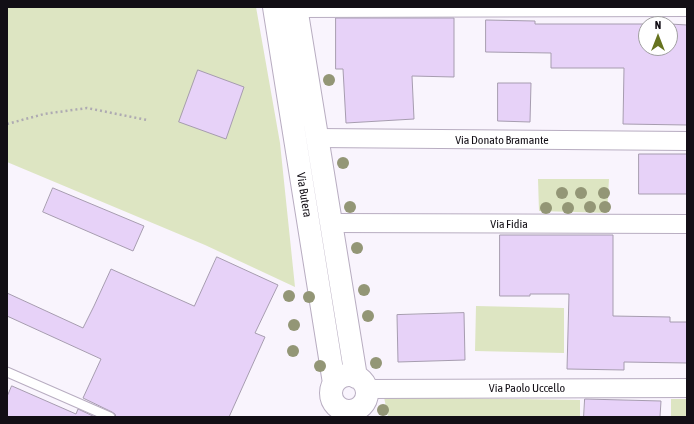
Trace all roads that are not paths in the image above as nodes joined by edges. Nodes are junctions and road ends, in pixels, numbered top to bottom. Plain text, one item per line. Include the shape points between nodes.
1 (274, 7) edge
2 (296, 7) edge
3 (687, 7) edge
4 (318, 138) junction
5 (687, 141) edge
6 (332, 223) junction
7 (687, 224) edge
8 (7, 372) edge
9 (334, 383) junction
10 (687, 388) edge
11 (362, 397) edge
12 (340, 412) edge
13 (110, 417) edge

1 - 9 main road, Via Butera
2 - 3 street
2 - 4 main road, Via Butera
4 - 5 street, Via Donato Bramante
4 - 6 main road, Via Butera
6 - 7 street, Via Fidia
6 - 11 main road, Via Butera
8 - 13 lane
9 - 11 main road via 337,379 348,376
9 - 12 main road via 332,399
10 - 11 street, Via Paolo Uccello
11 - 12 main road via 356,410

